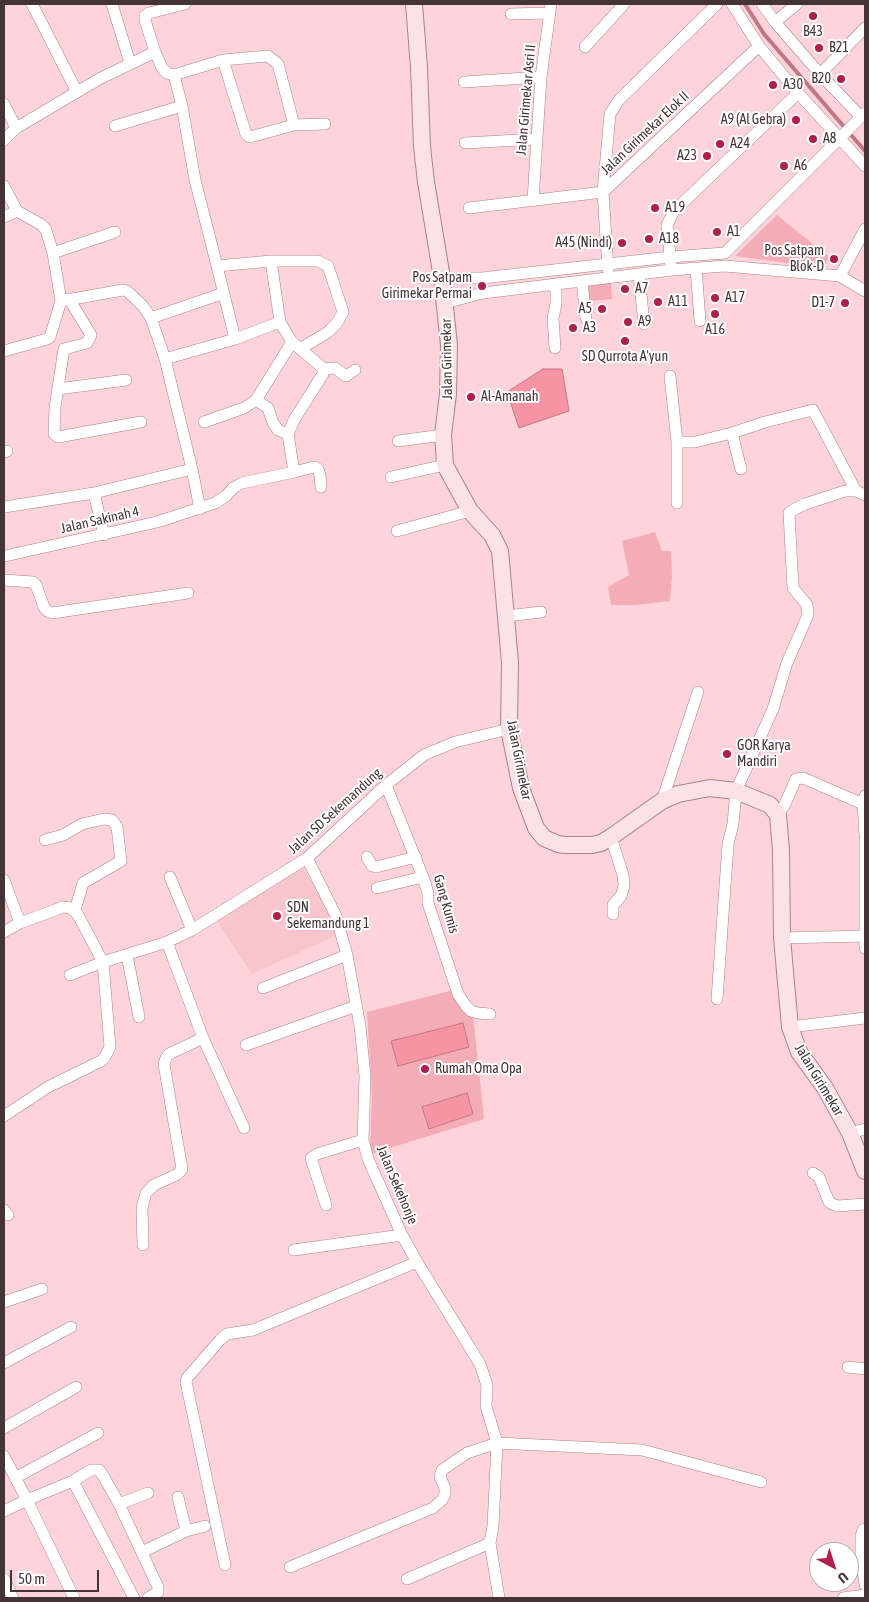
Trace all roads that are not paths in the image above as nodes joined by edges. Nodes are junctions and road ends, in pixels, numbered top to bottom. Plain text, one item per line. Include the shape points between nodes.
1 (32, 4) edge
2 (112, 4) edge
3 (185, 4) edge
4 (414, 4) edge
5 (624, 4) edge
6 (717, 4) edge
7 (732, 4) edge
8 (762, 4) edge
9 (797, 4) edge
10 (550, 8) edge
11 (511, 14) dead end
12 (775, 22) junction
13 (865, 28) edge
14 (759, 46) junction
15 (585, 47) dead end
16 (154, 52) junction
17 (223, 60) junction
18 (130, 63) junction
19 (820, 74) junction
20 (174, 75) junction
21 (541, 76) junction
22 (464, 82) dead end
23 (77, 92) junction
24 (798, 93) junction
25 (4, 104) edge
26 (182, 106) junction
27 (863, 115) edge
28 (325, 124) dead end
29 (294, 125) junction
30 (115, 126) dead end
31 (16, 128) junction
32 (841, 136) junction
33 (537, 139) junction
34 (4, 140) edge
35 (465, 143) dead end
36 (865, 166) edge
37 (5, 191) edge
38 (604, 192) junction
39 (533, 200) junction
40 (469, 208) dead end
41 (17, 211) junction
42 (4, 217) edge
43 (865, 229) edge
44 (115, 232) dead end
45 (53, 253) junction
46 (725, 254) junction
47 (670, 257) junction
48 (271, 261) junction
49 (608, 264) junction
50 (216, 266) junction
51 (730, 266) junction
52 (696, 268) junction
53 (672, 270) junction
54 (638, 274) junction
55 (840, 276) junction
56 (609, 277) junction
57 (442, 278) junction
58 (582, 281) junction
59 (556, 284) junction
60 (865, 291) edge
61 (224, 293) junction
62 (65, 300) junction
63 (445, 303) junction
64 (151, 318) junction
65 (586, 318) dead end
66 (280, 322) junction
67 (700, 322) dead end
68 (644, 324) dead end
69 (53, 325) junction
70 (235, 339) junction
71 (296, 345) junction
72 (555, 348) dead end
73 (64, 349) junction
74 (4, 351) edge
75 (165, 359) junction
76 (324, 369) junction
77 (355, 370) dead end
78 (670, 376) dead end
79 (126, 380) dead end
80 (58, 389) junction
81 (256, 400) junction
82 (141, 422) dead end
83 (204, 422) dead end
84 (732, 433) junction
85 (288, 434) junction
86 (443, 435) junction
87 (398, 441) dead end
88 (678, 442) junction
89 (445, 466) junction
90 (192, 468) junction
91 (741, 469) dead end
92 (294, 472) junction
93 (391, 477) dead end
94 (321, 487) dead end
95 (94, 493) junction
96 (861, 493) edge
97 (677, 503) dead end
98 (4, 507) edge
99 (200, 509) junction
100 (470, 511) junction
101 (397, 531) dead end
102 (104, 535) junction
103 (5, 556) dead end
104 (4, 580) edge
105 (188, 593) dead end
106 (541, 612) dead end
107 (507, 616) junction
108 (698, 692) dead end
109 (510, 729) junction
110 (386, 785) junction
111 (736, 791) junction
112 (864, 800) edge
113 (662, 801) junction
114 (778, 815) junction
115 (865, 835) edge
116 (611, 837) junction
117 (45, 840) dead end
118 (865, 841) edge
119 (367, 857) dead end
120 (416, 857) junction
121 (307, 858) junction
122 (170, 877) dead end
123 (423, 877) junction
124 (4, 880) edge
125 (377, 888) dead end
126 (74, 910) junction
127 (613, 914) dead end
128 (20, 923) junction
129 (192, 930) junction
130 (4, 932) edge
131 (865, 936) edge
132 (782, 938) junction
133 (167, 942) junction
134 (865, 948) edge
135 (127, 955) junction
136 (347, 955) junction
137 (103, 962) junction
138 (70, 975) dead end
139 (263, 988) dead end
140 (717, 999) dead end
141 (356, 1006) junction
142 (490, 1014) dead end
143 (139, 1017) dead end
144 (865, 1018) edge
145 (790, 1027) junction
146 (203, 1038) junction
147 (246, 1045) dead end
148 (4, 1116) edge
149 (244, 1128) dead end
150 (858, 1131) edge
151 (363, 1140) junction
152 (865, 1171) edge
153 (813, 1173) dead end
154 (865, 1204) edge
155 (326, 1205) dead end
156 (402, 1235) junction
157 (143, 1245) dead end
158 (294, 1250) dead end
159 (417, 1262) junction
160 (42, 1289) dead end
161 (4, 1302) edge
162 (71, 1327) dead end
163 (4, 1363) edge
164 (848, 1366) dead end
165 (865, 1369) edge
166 (76, 1386) dead end
167 (4, 1428) edge
168 (98, 1433) dead end
169 (497, 1446) junction
170 (4, 1456) edge
171 (15, 1478) junction
172 (73, 1481) junction
173 (761, 1482) dead end
174 (148, 1493) dead end
175 (178, 1497) dead end
176 (27, 1500) junction
177 (119, 1504) junction
178 (4, 1512) edge
179 (205, 1526) dead end
180 (865, 1529) edge
181 (186, 1531) junction
182 (490, 1543) junction
183 (142, 1552) junction
184 (225, 1565) dead end
185 (290, 1567) dead end
186 (4, 1579) edge
187 (407, 1579) dead end
188 (865, 1585) edge
189 (865, 1595) edge
190 (13, 1598) edge
191 (74, 1598) edge
192 (134, 1598) edge
193 (148, 1598) edge
194 (499, 1598) edge
195 (843, 1598) edge

1 - 23 street
2 - 18 street
3 - 16 street via 145,16
4 - 57 street, Jalan Girimekar via 423,156
5 - 15 street
6 - 38 street via 613,107
7 - 14 street
8 - 12 street
9 - 12 street
10 - 11 street
10 - 21 street, Jalan Girimekar Asri II
12 - 19 street
13 - 19 street
14 - 24 street
14 - 38 street, Jalan Girimekar Elok II
16 - 18 street
16 - 20 street via 162,68
17 - 20 street
17 - 29 street via 268,56 274,60 278,64
17 - 29 street via 246,134 251,137
18 - 23 street
19 - 27 street
20 - 26 street
21 - 22 street
21 - 33 street, Jalan Girimekar Asri II
23 - 31 street
24 - 32 street
24 - 47 street via 674,211 667,225
25 - 31 street
26 - 30 street
26 - 50 street via 195,180
27 - 32 street
28 - 29 street
31 - 34 street
32 - 36 street
32 - 46 street
33 - 35 street
33 - 39 street, Jalan Girimekar Asri II
37 - 41 street
38 - 39 street
38 - 49 street, Jalan Girimekar Elok II
39 - 40 street
41 - 42 street
41 - 45 street via 42,225
43 - 55 street
44 - 45 street
45 - 62 street
46 - 47 street
46 - 51 street
47 - 49 street
47 - 53 street
48 - 50 street
48 - 66 street
48 - 71 street via 318,261 328,266 343,312 328,332
49 - 56 street, Jalan Girimekar Elok II
49 - 57 street via 482,278
50 - 61 street
51 - 52 street
51 - 55 street
52 - 53 street
52 - 67 street
53 - 54 street
54 - 56 street
54 - 68 street
55 - 60 street
56 - 58 street
57 - 63 street, Jalan Girimekar
58 - 59 street
58 - 65 street
59 - 63 street via 483,293
59 - 72 street
61 - 64 street
61 - 70 street
62 - 64 street via 127,291
62 - 69 street
62 - 73 street via 91,335 87,343
63 - 86 street, Jalan Girimekar via 448,384
64 - 75 street
66 - 70 street
66 - 71 street
69 - 73 street
69 - 74 street via 47,339
70 - 75 street
71 - 76 street
71 - 81 street
73 - 80 street
75 - 90 street
76 - 77 street via 335,368 346,376
76 - 85 street
78 - 88 street
79 - 80 street
80 - 82 street via 54,434 58,437
81 - 83 street via 244,408
81 - 85 street via 268,408 278,430
84 - 88 street via 694,442
84 - 91 street
84 - 96 street via 814,410
85 - 92 street
86 - 87 street
86 - 89 street, Jalan Girimekar
88 - 97 street
89 - 93 street
89 - 100 street, Jalan Girimekar
90 - 95 street
90 - 99 street
92 - 94 street, Jalan Sakinah 4 via 314,466 318,468
92 - 99 street, Jalan Sakinah 4 via 242,483 216,503
95 - 98 street
95 - 102 street
96 - 111 street via 845,491 789,514 793,588 807,606 808,615 773,709
99 - 102 street, Jalan Sakinah 4
100 - 101 street
100 - 107 street, Jalan Girimekar via 492,535 500,551
102 - 103 street, Jalan Sakinah 4
104 - 105 street via 33,582 44,607 52,613
106 - 107 street
107 - 109 street, Jalan Girimekar
108 - 113 street
109 - 110 street, Jalan SD Sekemandung via 455,742 424,755
109 - 116 street, Jalan Girimekar via 521,788 536,828 548,840 565,845 601,843
110 - 120 street, Gang Kumis
110 - 121 street, Jalan SD Sekemandung
111 - 113 street, Jalan Girimekar via 710,788 678,794
111 - 114 street, Jalan Girimekar via 770,805
111 - 140 street via 728,844
112 - 114 street via 803,778 796,779
112 - 115 street
113 - 116 street, Jalan Girimekar
114 - 132 street, Jalan Girimekar
116 - 127 street via 624,886 613,905
117 - 126 street via 63,835 82,824 104,819 112,820 117,827 121,861 84,883
118 - 131 street
119 - 120 street via 376,867
120 - 123 street, Gang Kumis
121 - 129 street, Jalan SD Sekemandung
121 - 136 street, Jalan Sekehonje via 336,916
122 - 129 street
123 - 125 street
123 - 142 street, Gang Kumis via 428,903 458,994 471,1011
124 - 128 street
126 - 128 street via 63,907
126 - 137 street
128 - 130 street
129 - 133 street, Jalan SD Sekemandung
131 - 132 street
131 - 134 street
132 - 145 street, Jalan Girimekar
133 - 135 street, Jalan SD Sekemandung
133 - 146 street
135 - 137 street, Jalan SD Sekemandung
135 - 143 street
136 - 139 street
136 - 141 street, Jalan Sekehonje
137 - 138 street, Jalan SD Sekemandung
137 - 148 street via 110,1047 105,1057 48,1087
141 - 147 street
141 - 151 street, Jalan Sekehonje via 365,1076
144 - 145 street
145 - 150 street, Jalan Girimekar via 799,1052
146 - 149 street
146 - 157 street via 169,1054 164,1064 182,1170 146,1193 142,1208
150 - 152 street, Jalan Girimekar
151 - 155 street via 311,1158
151 - 156 street, Jalan Sekehonje via 368,1159
153 - 154 street via 819,1177 832,1204
156 - 158 street
156 - 159 street, Jalan Sekehonje
159 - 169 street, Jalan Sekehonje via 480,1364 487,1385 486,1406
159 - 184 street via 253,1330 227,1334 187,1378
160 - 161 street
162 - 163 street
164 - 165 street
166 - 167 street
168 - 171 street
169 - 173 street via 642,1450
169 - 182 street, Jalan Sekehonje
169 - 185 street via 467,1454 442,1470 440,1477 445,1494 433,1508
170 - 171 street
171 - 176 street
172 - 176 street
172 - 177 street via 92,1470 99,1470
172 - 192 street
174 - 177 street
175 - 181 street
176 - 178 street
176 - 191 street
177 - 183 street
179 - 181 street
180 - 188 street via 862,1536
181 - 183 street
182 - 187 street
182 - 194 street, Jalan Sekehonje
183 - 193 street via 158,1587 158,1592
186 - 190 street
189 - 195 street

